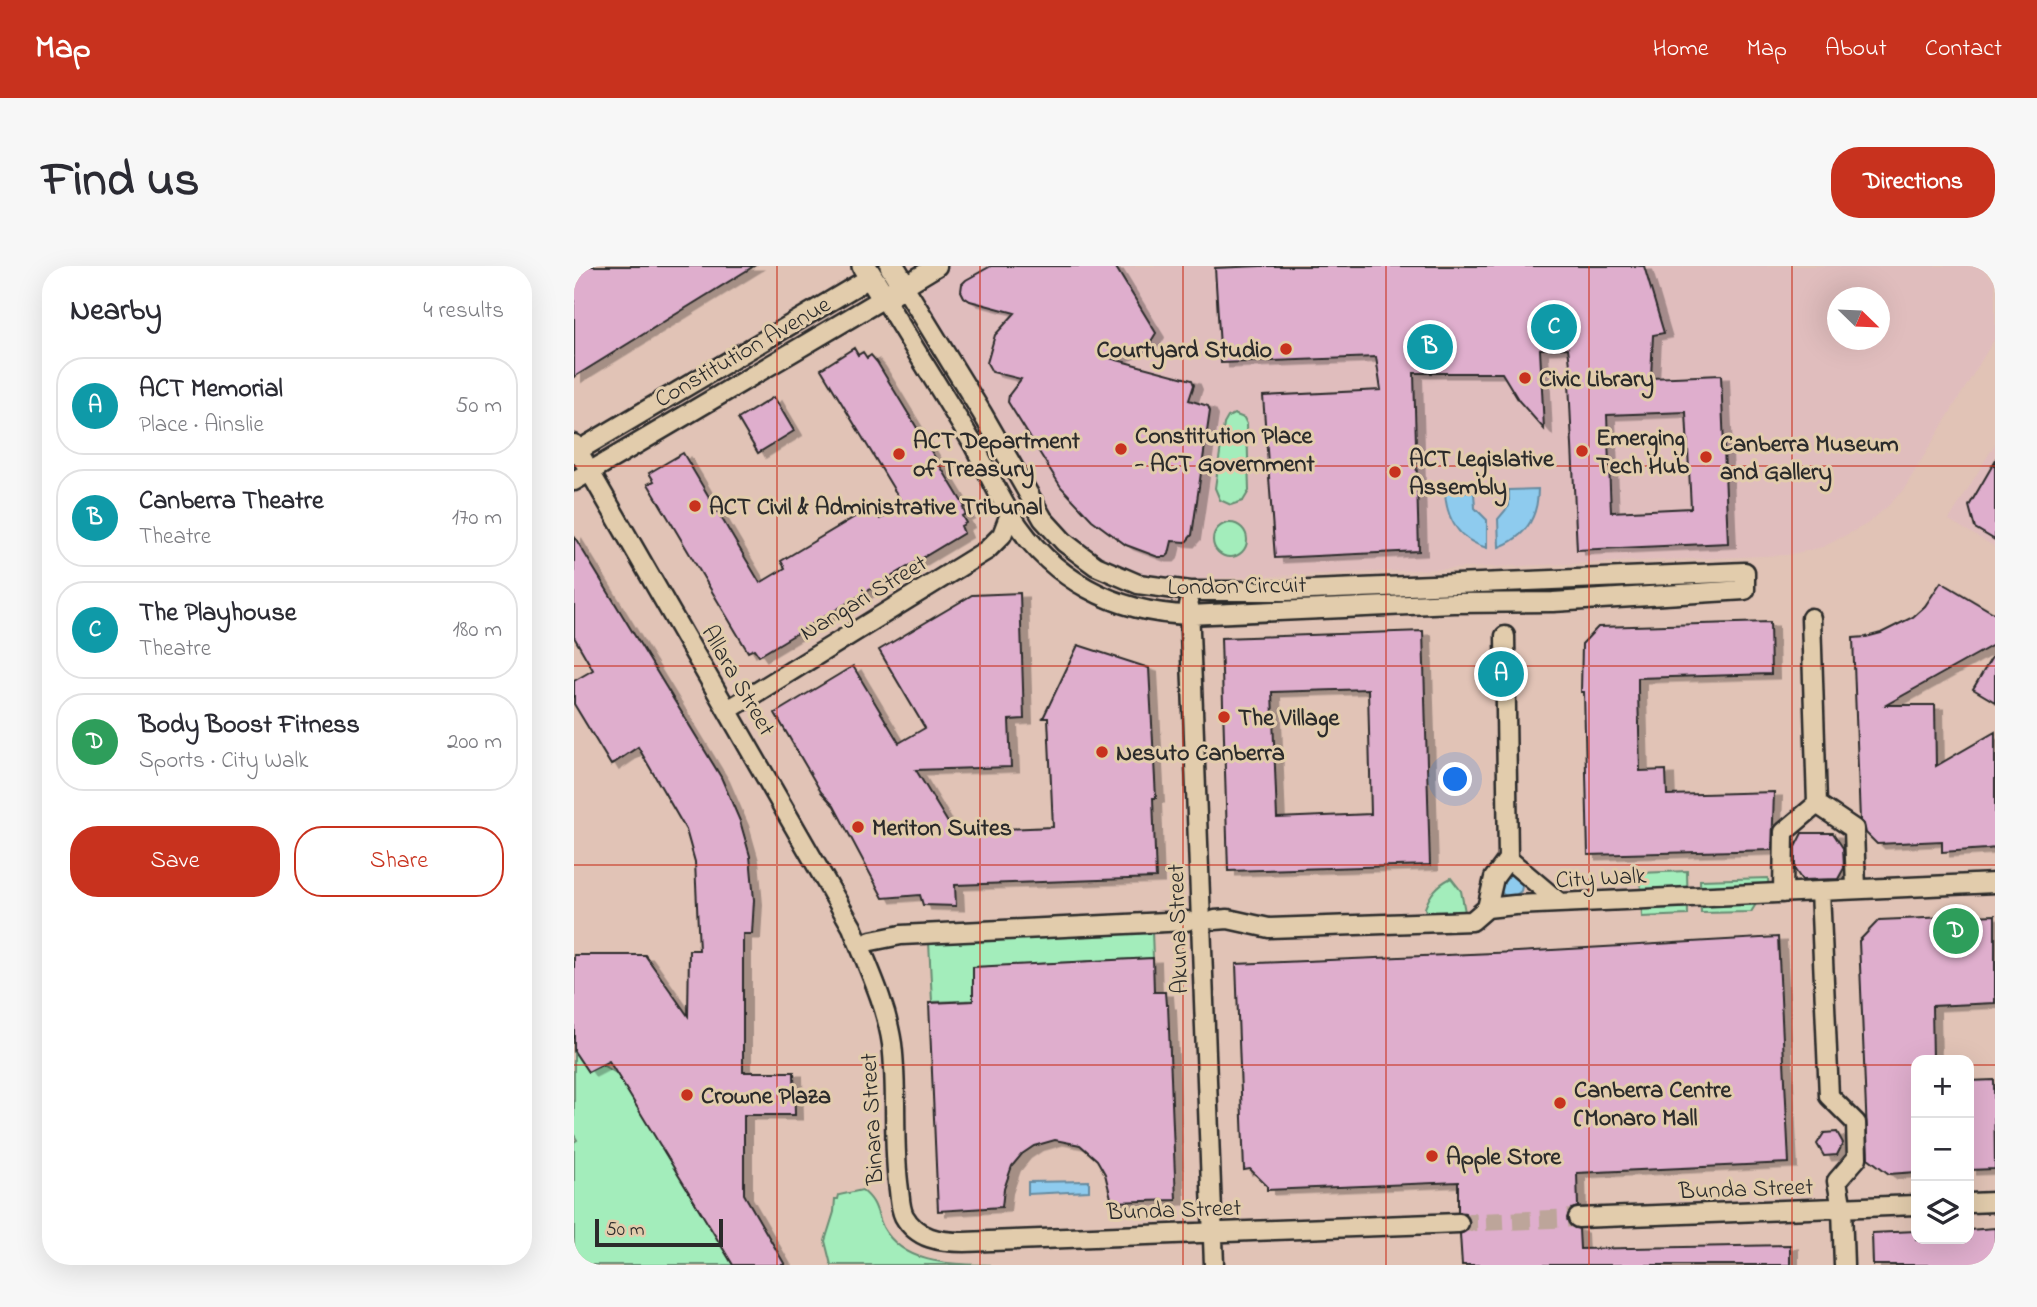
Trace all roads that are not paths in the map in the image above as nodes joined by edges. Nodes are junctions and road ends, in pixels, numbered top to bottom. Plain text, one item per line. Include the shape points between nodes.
1 (937, 266) edge
2 (879, 269) edge
3 (904, 286) junction
4 (884, 298) junction
5 (575, 449) edge
6 (590, 471) junction
7 (574, 481) edge
8 (1010, 514) junction
9 (1521, 582) junction
10 (1476, 584) junction
11 (1189, 591) junction
12 (1553, 602) junction
13 (1452, 603) junction
14 (1189, 615) junction
15 (1811, 618) dead end
16 (1505, 636) dead end
17 (728, 710) junction
18 (1817, 804) junction
19 (1508, 859) junction
20 (1995, 883) edge
21 (1856, 890) junction
22 (1820, 891) junction
23 (1783, 893) junction
24 (1560, 904) junction
25 (1487, 908) junction
26 (1215, 920) dead end
27 (1187, 921) dead end
28 (864, 942) junction
29 (1995, 1202) edge
30 (1974, 1203) edge
31 (1911, 1205) edge
32 (1842, 1209) junction
33 (902, 1213) joint
34 (1578, 1218) tunnel mouth
35 (1459, 1223) tunnel mouth
36 (1213, 1233) junction
37 (1214, 1265) edge
38 (1844, 1265) edge

1 - 3 street, Constitution Avenue
2 - 3 main road, London Circuit
2 - 4 main road, London Circuit
2 - 5 street, Constitution Avenue
3 - 4 main road, Constitution Avenue
3 - 11 street, London Circuit via 1043,519 1064,542 1118,576 1160,589
4 - 6 street, Constitution Avenue
4 - 8 street, London Circuit
5 - 6 street, Allara Street
6 - 7 street, Constitution Avenue
6 - 17 street, Allara Street
8 - 14 street, London Circuit via 1041,555 1093,593 1157,614
8 - 17 street, Nangari Street via 1002,535 988,550
9 - 10 street, London Circuit
9 - 12 street
9 - 12 street, London Circuit via 1745,581
10 - 11 street, London Circuit
10 - 13 street
11 - 14 street, Akuna Street
12 - 13 street, London Circuit
13 - 14 street, London Circuit
14 - 36 street, Akuna Street
15 - 18 street
16 - 19 street
17 - 28 street, Allara Street
18 - 21 street via 1854,829
18 - 23 street via 1784,832
19 - 24 street
19 - 25 street via 1494,878
20 - 21 street, City Walk
21 - 22 street, City Walk
22 - 23 street, City Walk
22 - 32 street via 1829,1096 1856,1123 1857,1158 1837,1181
23 - 24 street, City Walk
24 - 25 street, City Walk
25 - 26 street, City Walk via 1472,921 1269,929
27 - 28 street via 901,934
28 - 33 street, Binara Street via 891,1041
29 - 30 street
31 - 32 street, Bunda Street
32 - 34 street, Bunda Street
32 - 38 street
33 - 36 street, Bunda Street via 912,1228 946,1242
35 - 36 street, Bunda Street
36 - 37 street, Akuna Street

